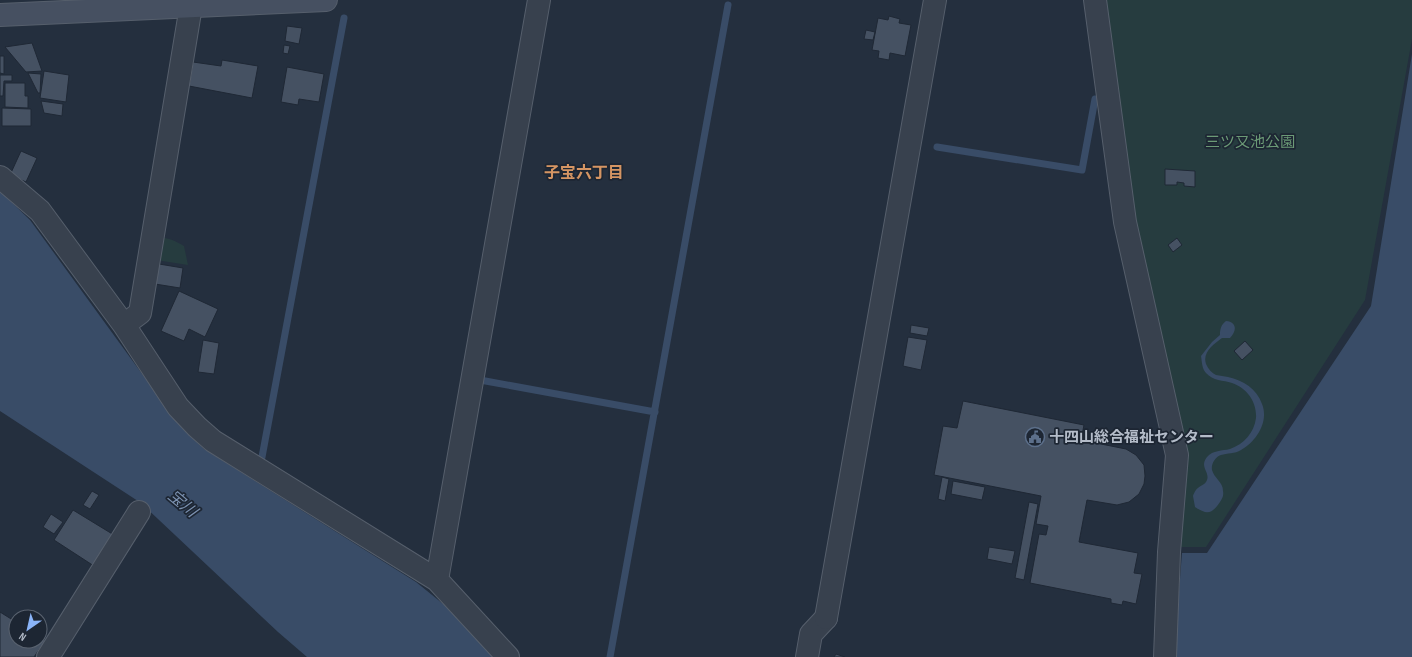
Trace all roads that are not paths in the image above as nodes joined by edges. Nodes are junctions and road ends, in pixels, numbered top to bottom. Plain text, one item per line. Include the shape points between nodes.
1 (326, 0) edge
2 (539, 0) edge
3 (934, 0) edge
4 (1095, 0) edge
5 (191, 4) edge
6 (0, 15) edge
7 (0, 177) edge
8 (124, 325) junction
9 (139, 512) dead end
10 (437, 580) junction
11 (48, 657) edge
12 (508, 657) edge
13 (807, 657) edge
14 (1165, 657) edge

1 - 5 main road
2 - 10 street
3 - 13 street via 826,618 811,634
4 - 14 street via 1125,222 1177,455 1169,552
5 - 6 main road
5 - 8 street via 140,313
7 - 8 street via 40,211
8 - 10 street via 178,407 213,441
9 - 11 street
10 - 12 street

